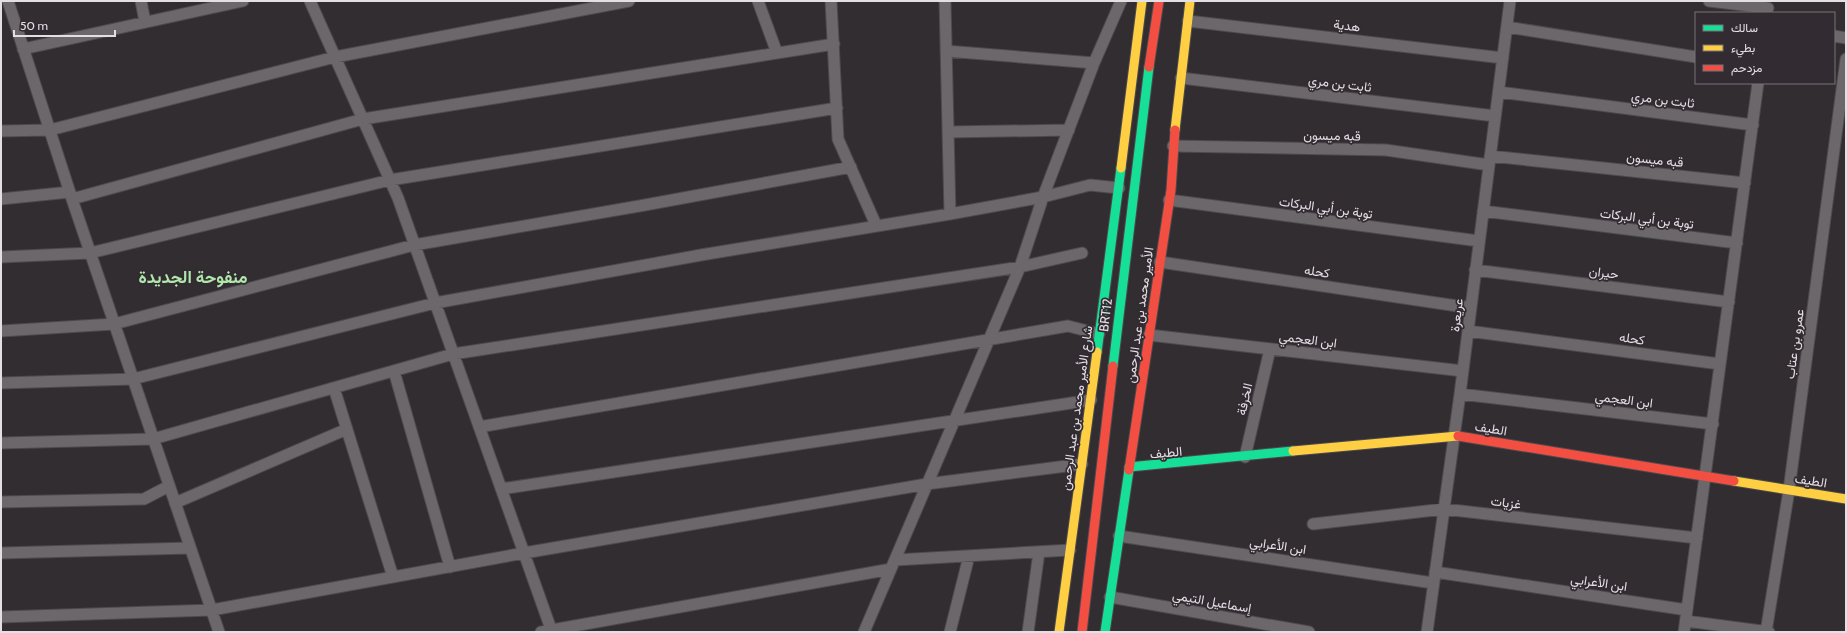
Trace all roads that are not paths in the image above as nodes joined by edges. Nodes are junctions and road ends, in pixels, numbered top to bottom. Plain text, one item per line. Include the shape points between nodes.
1 (8, 1) edge
2 (141, 1) edge
3 (243, 1) edge
4 (310, 1) edge
5 (630, 1) edge
6 (758, 1) edge
7 (831, 1) edge
8 (945, 1) edge
9 (1121, 1) edge
10 (1142, 1) edge
11 (1159, 1) edge
12 (1190, 1) edge
13 (1508, 1) edge
14 (1709, 1) edge
15 (1768, 7) edge
16 (1188, 21) junction
17 (145, 22) junction
18 (1507, 27) junction
19 (1835, 36) edge
20 (1846, 38) edge
21 (834, 44) junction
22 (23, 49) junction
23 (946, 52) junction
24 (776, 53) junction
25 (335, 57) junction
26 (1695, 57) edge
27 (1503, 58) junction
28 (1846, 59) edge
29 (1094, 63) junction
30 (1181, 78) junction
31 (1758, 84) edge
32 (1499, 92) junction
33 (837, 108) junction
34 (1495, 116) junction
35 (363, 119) junction
36 (1753, 125) junction
37 (50, 130) junction
38 (1069, 130) junction
39 (1, 131) edge
40 (948, 132) junction
41 (1174, 146) junction
42 (1490, 160) junction
43 (851, 167) junction
44 (390, 180) junction
45 (1745, 183) junction
46 (1119, 188) junction
47 (71, 196) junction
48 (1043, 197) junction
49 (1, 199) edge
50 (1169, 200) junction
51 (1483, 211) junction
52 (950, 214) junction
53 (876, 226) junction
54 (1479, 241) junction
55 (1737, 243) junction
56 (414, 245) junction
57 (90, 253) junction
58 (1082, 253) dead end
59 (1, 257) edge
60 (1160, 262) junction
61 (1020, 266) junction
62 (1475, 270) junction
63 (1729, 302) junction
64 (435, 303) junction
65 (1471, 308) junction
66 (114, 324) junction
67 (1, 331) edge
68 (1468, 331) junction
69 (1099, 334) junction
70 (1149, 335) junction
71 (988, 340) junction
72 (1270, 349) junction
73 (453, 354) junction
74 (1720, 364) junction
75 (394, 371) junction
76 (1463, 371) junction
77 (133, 379) junction
78 (1, 383) edge
79 (334, 388) junction
80 (1460, 394) junction
81 (1090, 400) junction
82 (954, 419) junction
83 (1712, 424) junction
84 (479, 427) junction
85 (347, 429) junction
86 (1454, 435) junction
87 (153, 439) junction
88 (1, 443) edge
89 (1245, 457) junction
90 (1082, 464) junction
91 (1129, 468) junction
92 (1706, 476) junction
93 (927, 484) junction
94 (169, 486) junction
95 (501, 489) junction
96 (1788, 490) junction
97 (1846, 499) edge
98 (1, 502) edge
99 (175, 503) junction
100 (1444, 508) junction
101 (1313, 524) dead end
102 (1119, 536) junction
103 (1697, 538) junction
104 (190, 548) junction
105 (1070, 550) junction
106 (1039, 552) junction
107 (1, 553) edge
108 (524, 553) junction
109 (969, 556) junction
110 (893, 564) junction
111 (450, 567) junction
112 (393, 577) junction
113 (1434, 577) junction
114 (1110, 597) junction
115 (212, 610) junction
116 (1686, 615) junction
117 (1, 617) edge
118 (548, 631) edge
119 (219, 632) edge
120 (864, 632) edge
121 (950, 632) edge
122 (1028, 632) edge
123 (1059, 632) edge
124 (1082, 632) edge
125 (1105, 632) edge
126 (1309, 632) edge
127 (1428, 632) edge
128 (1684, 632) edge
129 (1766, 632) edge
130 (1769, 632) edge

1 - 22 street
2 - 17 street
3 - 17 street
4 - 25 street
5 - 25 street
6 - 24 street
7 - 21 street
8 - 23 street
9 - 29 street
10 - 46 main road
11 - 124 main road, BRT12 via 1146,85
12 - 16 main road, الأمير محمد بن عبد الرحمن
13 - 18 street, عريعرة
14 - 15 street
16 - 27 street, هدية
16 - 30 main road, الأمير محمد بن عبد الرحمن
17 - 22 street
18 - 26 street
18 - 27 street, عريعرة
19 - 20 street
21 - 24 street
21 - 33 street
22 - 37 street
23 - 29 street
23 - 40 street
24 - 35 street
25 - 35 street
25 - 37 street
27 - 32 street, عريعرة
28 - 96 street, عمرو بن عتاب
29 - 38 street
30 - 34 street, ثابت بن مري
30 - 41 main road, الأمير محمد بن عبد الرحمن
31 - 36 street
32 - 34 street, عريعرة
32 - 36 street, ثابت بن مري
33 - 43 street via 838,139
33 - 44 street
34 - 42 street, عريعرة
35 - 44 street
35 - 47 street
36 - 45 street
37 - 39 street
37 - 47 street
38 - 40 street
38 - 48 street
40 - 52 street
41 - 42 street, قبه ميسون via 1386,150
41 - 50 main road, الأمير محمد بن عبد الرحمن
42 - 45 street, قبه ميسون
42 - 51 street, عريعرة
43 - 53 street
43 - 56 street
44 - 56 street
44 - 57 street
45 - 55 street
46 - 48 street via 1090,185
46 - 69 main road, شارع الأمير محمد بن عبد الرحمن
47 - 49 street
47 - 57 street
48 - 52 street
48 - 61 street
50 - 54 street, توبة بن أبي البركات
50 - 60 main road, الأمير محمد بن عبد الرحمن
51 - 54 street, عريعرة
51 - 55 street, توبة بن أبي البركات
52 - 53 street
53 - 64 street
54 - 62 street, عريعرة
55 - 63 street
56 - 64 street
56 - 66 street
57 - 59 street
57 - 66 street
58 - 61 street
60 - 65 street, كحله
60 - 70 main road, الأمير محمد بن عبد الرحمن
61 - 71 street
61 - 73 street
62 - 63 street, حيران
62 - 65 street, عريعرة
63 - 74 street
64 - 73 street
64 - 77 street
65 - 68 street, عريعرة
66 - 67 street
66 - 77 street
68 - 74 street, كحله
68 - 76 street, عريعرة
69 - 71 street via 1068,326
69 - 81 main road, شارع الأمير محمد بن عبد الرحمن
70 - 72 street, ابن العجمي
70 - 91 main road, الأمير محمد بن عبد الرحمن
71 - 82 street
71 - 84 street
72 - 76 street, ابن العجمي
72 - 89 street, الخرفة
73 - 75 street
73 - 84 street
74 - 83 street
75 - 79 street
75 - 111 street
76 - 80 street, عريعرة
77 - 78 street
77 - 87 street
79 - 85 street
79 - 87 street
80 - 83 street, ابن العجمي
80 - 86 street, عريعرة
81 - 82 street
81 - 90 main road, شارع الأمير محمد بن عبد الرحمن
82 - 93 street
82 - 95 street
83 - 92 street
84 - 95 street
85 - 99 street
85 - 112 street
86 - 89 main road, الطيف
86 - 92 main road, الطيف
86 - 100 street, عريعرة
87 - 88 street
87 - 94 street
89 - 91 main road, الطيف
90 - 93 street
90 - 105 main road, شارع الأمير محمد بن عبد الرحمن
91 - 102 main road, الأمير محمد بن عبد الرحمن
92 - 96 main road, الطيف
92 - 103 street
93 - 108 street
93 - 110 street
94 - 98 street via 144,499
94 - 99 street
95 - 108 street
96 - 97 main road, الطيف
96 - 129 street, عمرو بن عتاب
99 - 104 street
100 - 101 street, غزيات
100 - 103 street, غزيات
100 - 113 street, عريعرة
102 - 113 street, ابن الأعرابي
102 - 114 main road, الأمير محمد بن عبد الرحمن
103 - 116 street
104 - 107 street
104 - 115 street
105 - 106 street
105 - 123 main road, شارع الأمير محمد بن عبد الرحمن
106 - 109 street
106 - 122 street
108 - 111 street
108 - 118 street
109 - 110 street
109 - 121 street
110 - 118 street
110 - 120 street
111 - 112 street
112 - 115 street
113 - 116 street, ابن الأعرابي
113 - 127 street, عريعرة
114 - 125 main road, الأمير محمد بن عبد الرحمن
114 - 126 street, إسماعيل التيمي
115 - 117 street
115 - 119 street
116 - 128 street
116 - 129 street, ابن الأعرابي
129 - 130 street, ابن الأعرابي

